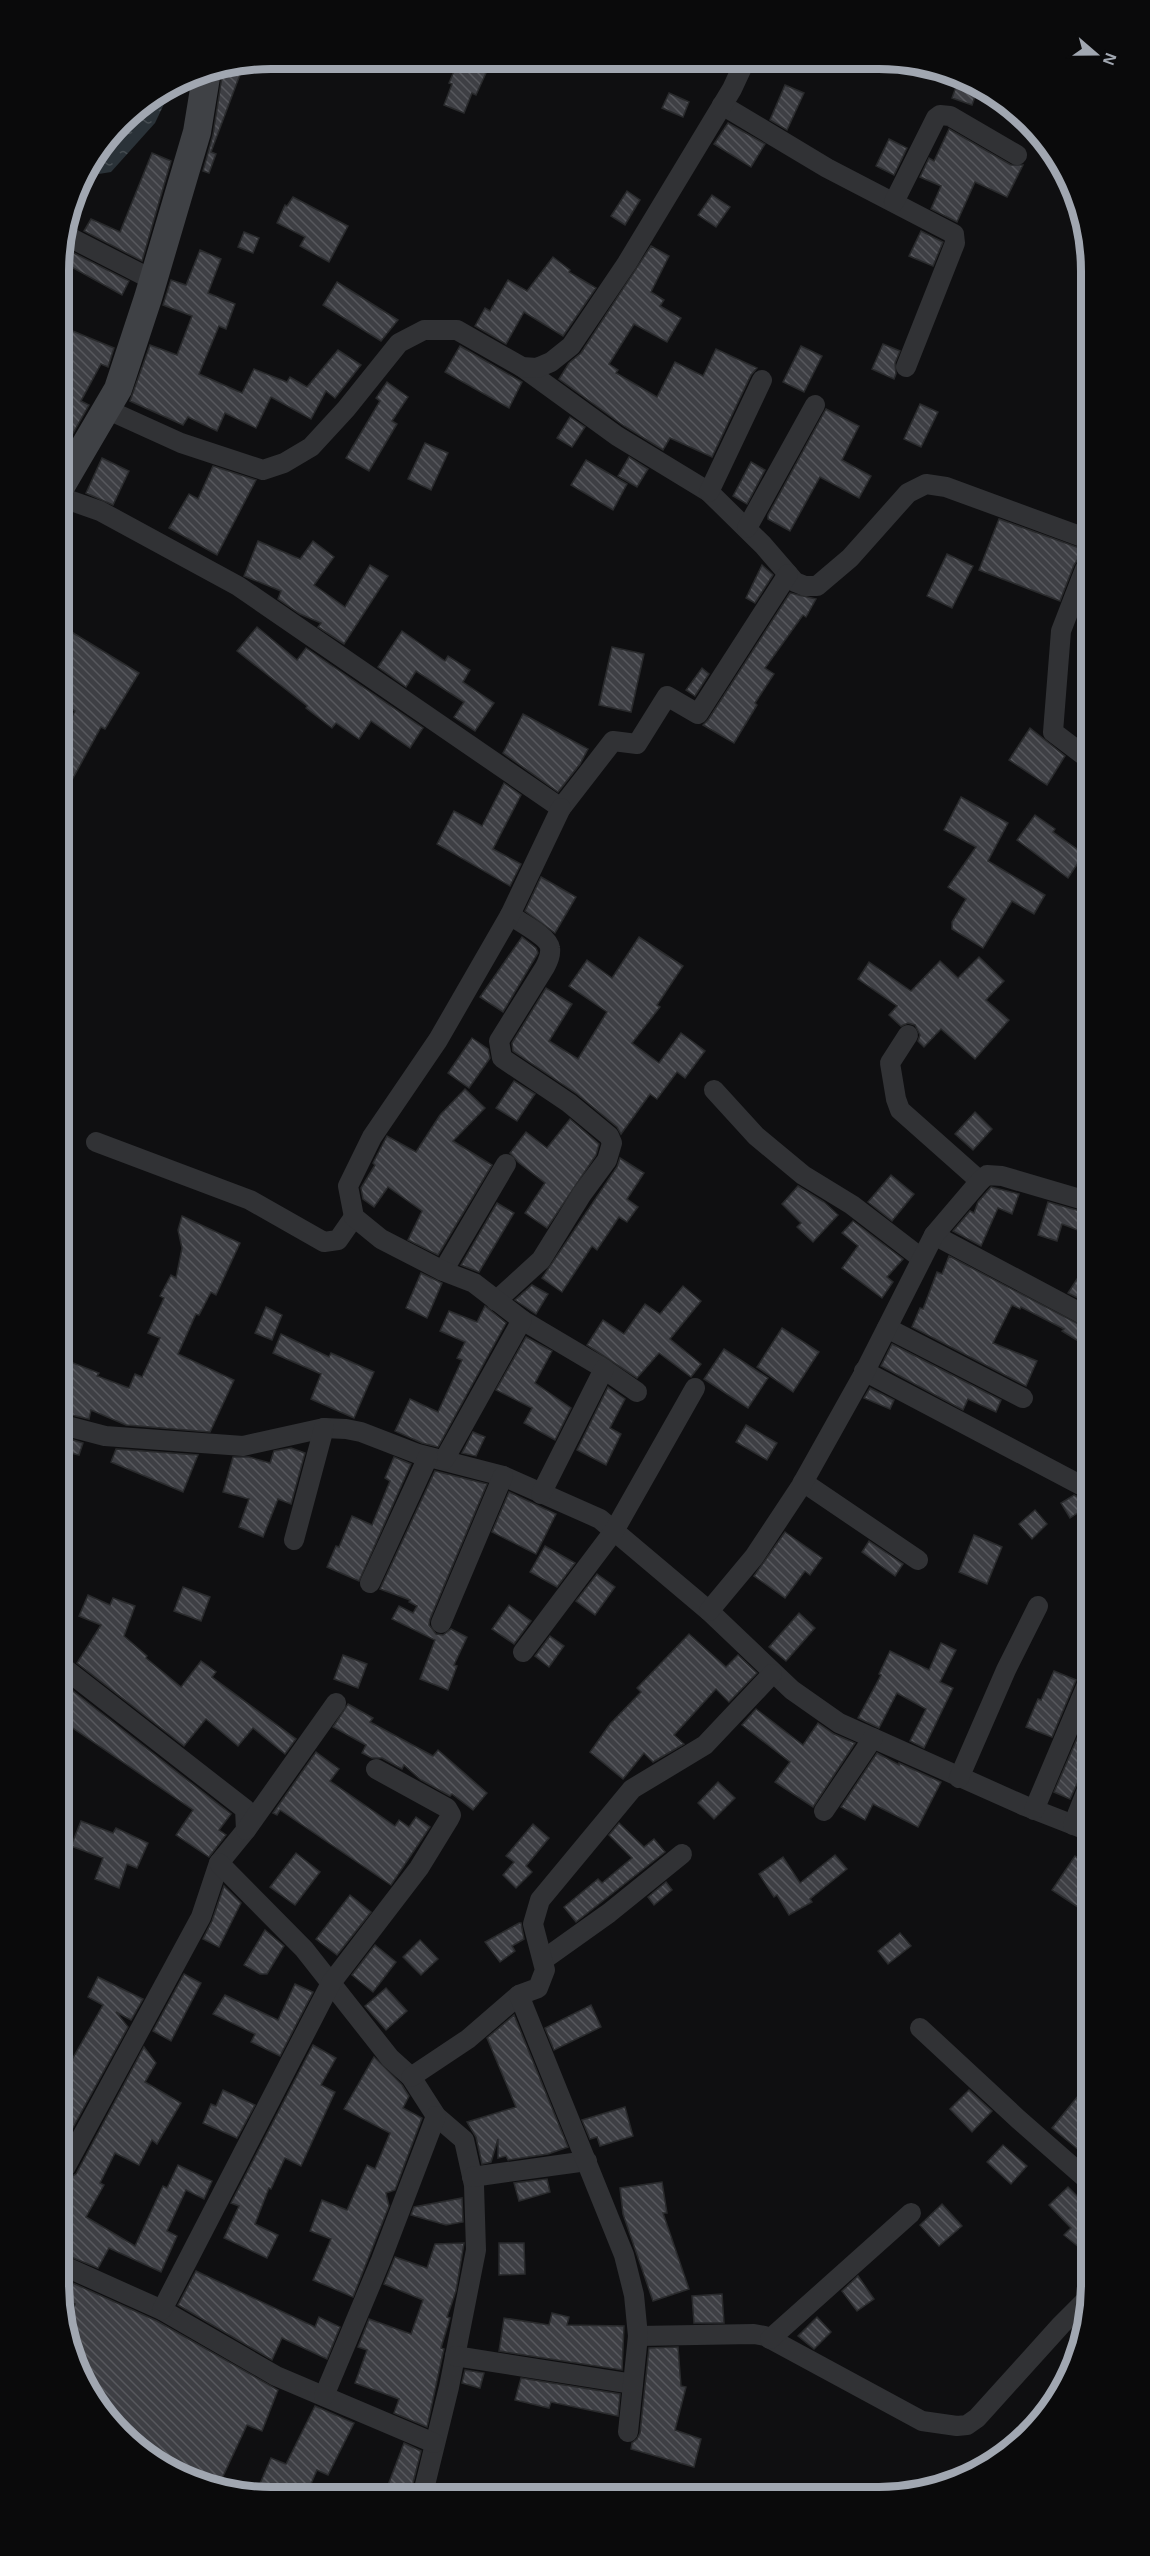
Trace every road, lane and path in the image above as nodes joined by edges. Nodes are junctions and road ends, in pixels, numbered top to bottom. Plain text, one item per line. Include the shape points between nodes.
1 (740, 69) edge
2 (205, 80) edge
3 (722, 105) junction
4 (1017, 155) dead end
5 (894, 202) junction
6 (72, 239) edge
7 (153, 280) junction
8 (522, 367) junction
9 (906, 367) dead end
10 (762, 380) dead end
11 (815, 405) dead end
12 (106, 409) junction
13 (69, 475) edge
14 (69, 492) edge
15 (709, 492) junction
16 (747, 528) junction
17 (1081, 537) edge
18 (788, 574) junction
19 (1081, 579) edge
20 (1081, 753) edge
21 (561, 808) junction
22 (510, 915) junction
23 (908, 1035) dead end
24 (714, 1090) dead end
25 (96, 1142) dead end
26 (506, 1164) dead end
27 (980, 1181) junction
28 (1081, 1199) edge
29 (354, 1216) junction
30 (934, 1235) junction
31 (921, 1258) junction
32 (442, 1271) junction
33 (496, 1301) junction
34 (1081, 1313) edge
35 (522, 1320) junction
36 (887, 1328) junction
37 (604, 1369) junction
38 (864, 1371) junction
39 (695, 1388) dead end
40 (637, 1392) dead end
41 (1023, 1398) dead end
42 (69, 1427) edge
43 (324, 1428) junction
44 (436, 1459) junction
45 (503, 1476) junction
46 (803, 1482) junction
47 (1081, 1485) edge
48 (541, 1494) junction
49 (614, 1531) junction
50 (294, 1540) dead end
51 (918, 1560) dead end
52 (370, 1583) dead end
53 (1038, 1606) dead end
54 (709, 1611) junction
55 (441, 1623) dead end
56 (523, 1652) dead end
57 (69, 1672) edge
58 (772, 1674) junction
59 (1081, 1699) edge
60 (336, 1703) dead end
61 (873, 1738) junction
62 (376, 1769) dead end
63 (959, 1778) junction
64 (1034, 1810) junction
65 (824, 1811) dead end
66 (1081, 1828) edge
67 (246, 1830) junction
68 (682, 1854) dead end
69 (219, 1863) junction
70 (543, 1960) junction
71 (331, 1983) junction
72 (519, 1995) junction
73 (920, 2028) dead end
74 (411, 2077) junction
75 (436, 2116) junction
76 (69, 2161) edge
77 (587, 2161) junction
78 (1081, 2174) edge
79 (472, 2177) junction
80 (911, 2213) dead end
81 (69, 2267) edge
82 (1080, 2306) edge
83 (162, 2310) junction
84 (638, 2336) junction
85 (770, 2339) junction
86 (455, 2356) junction
87 (633, 2384) junction
88 (324, 2396) junction
89 (628, 2432) dead end
90 (434, 2443) junction
91 (424, 2487) edge

1 - 3 street
2 - 7 main road via 197,132
3 - 5 street via 827,168
3 - 8 street via 627,263 571,346 537,368
4 - 5 street via 950,116 940,115
5 - 9 street via 948,229 956,239
6 - 7 street
7 - 12 main road via 118,389
8 - 12 street via 457,330 424,330 399,343 311,447 284,464 262,470 181,443
8 - 15 street via 617,436
10 - 15 street
11 - 16 street
12 - 13 main road
14 - 21 street via 238,586
15 - 16 street
16 - 18 street
17 - 18 street via 946,487 926,484 908,493 850,558 817,586 795,582
18 - 21 street via 698,714 667,696 637,744 613,741
19 - 20 street via 1061,631 1053,732
21 - 22 street
22 - 29 street via 438,1040 372,1137 352,1174 348,1186
22 - 33 street via 545,939 550,956 499,1041 502,1058 569,1103 609,1136 612,1143 607,1160 541,1260
23 - 27 street via 890,1063 898,1105
24 - 31 street via 756,1136 803,1175 852,1205
25 - 29 street via 250,1200 324,1242 338,1240
26 - 32 street
27 - 28 street via 987,1175 1002,1176
27 - 30 street
29 - 32 street via 381,1239
30 - 31 street
30 - 34 street
31 - 36 street
32 - 33 street via 474,1283
33 - 35 street
35 - 37 street
35 - 44 street
36 - 38 street
36 - 41 street
37 - 40 street
37 - 48 street
38 - 46 street
38 - 47 street
39 - 49 street
42 - 43 street via 105,1436 243,1446
43 - 44 street via 361,1432
43 - 50 street
44 - 45 street
44 - 52 street
45 - 48 street
45 - 55 street
46 - 51 street
46 - 54 street via 754,1557
48 - 49 street via 600,1519
49 - 54 street
49 - 56 street
53 - 63 street
54 - 58 street
57 - 67 street via 245,1809
58 - 61 street via 831,1717
58 - 70 street via 705,1745 632,1789 540,1900 533,1924
59 - 64 street
60 - 67 street
61 - 63 street
61 - 65 street
62 - 71 street via 447,1808 451,1815 419,1868
63 - 64 street
64 - 66 street
67 - 69 street
68 - 70 street
69 - 71 street via 304,1949
69 - 76 street via 201,1917
70 - 72 street via 545,1970 538,1988
71 - 74 street via 390,2058
71 - 83 street
72 - 74 street via 468,2039
72 - 77 street
73 - 78 street
74 - 75 street
75 - 79 street via 464,2140
75 - 88 street
77 - 79 street
77 - 84 street via 624,2255 634,2295
79 - 86 street via 477,2250
80 - 85 street
81 - 83 street
82 - 85 street via 977,2418 957,2427 922,2421
83 - 88 street via 276,2376
84 - 85 street via 753,2334
84 - 87 street
86 - 87 street
86 - 90 street
87 - 89 street
88 - 90 street
90 - 91 street

